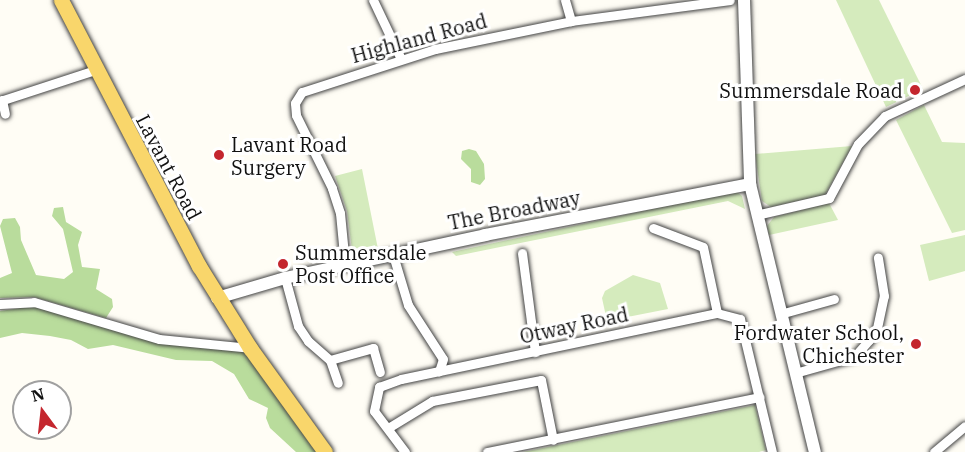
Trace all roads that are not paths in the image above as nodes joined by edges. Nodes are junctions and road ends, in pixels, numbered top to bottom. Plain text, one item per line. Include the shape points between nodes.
1 (61, 0) edge
2 (373, 0) edge
3 (565, 0) edge
4 (730, 0) edge
5 (744, 0) edge
6 (571, 21) junction
7 (401, 59) junction
8 (95, 70) junction
9 (965, 79) edge
10 (1, 100) edge
11 (5, 114) dead end
12 (750, 184) junction
13 (756, 215) junction
14 (653, 228) dead end
15 (522, 253) dead end
16 (393, 255) junction
17 (878, 257) dead end
18 (345, 265) junction
19 (285, 278) junction
20 (218, 298) junction
21 (834, 299) dead end
22 (0, 304) edge
23 (717, 313) junction
24 (780, 314) junction
25 (250, 348) junction
26 (535, 352) junction
27 (330, 360) junction
28 (439, 371) junction
29 (380, 372) dead end
30 (795, 374) junction
31 (338, 383) dead end
32 (760, 397) junction
33 (965, 426) edge
34 (388, 428) junction
35 (553, 440) junction
36 (325, 452) edge
37 (405, 452) edge
38 (491, 452) edge
39 (772, 452) edge
40 (815, 452) edge
41 (934, 452) edge

1 - 8 main road, Lavant Road
2 - 7 street
3 - 6 street
4 - 6 street, Highland Road
5 - 12 street
6 - 7 street, Highland Road
7 - 18 street, Highland Road via 315,85 302,92 295,104 296,115 340,213
8 - 10 street
8 - 20 main road, Lavant Road
9 - 13 street via 878,122 858,144 829,198
10 - 11 street
12 - 13 street
12 - 16 street, The Broadway
13 - 24 street
14 - 23 street via 703,247
15 - 26 street via 530,290 527,310
16 - 18 street, The Broadway
16 - 28 street via 408,305 443,359
17 - 30 street via 884,296 877,328 870,340 855,356
18 - 19 street, The Broadway
19 - 20 street, The Broadway
19 - 27 street via 298,326
20 - 25 main road, Lavant Road
21 - 24 street
22 - 25 street via 34,302 159,339
23 - 26 street, Otway Road
23 - 32 street via 740,319
24 - 30 street
25 - 36 main road, Lavant Road
26 - 28 street, Otway Road
27 - 29 street via 373,348
27 - 31 street
28 - 34 street, Otway Road via 379,387 374,411
30 - 40 street
32 - 35 street
32 - 39 street
33 - 41 street
34 - 35 street via 432,401 541,380
34 - 37 street, Otway Road
35 - 38 street

